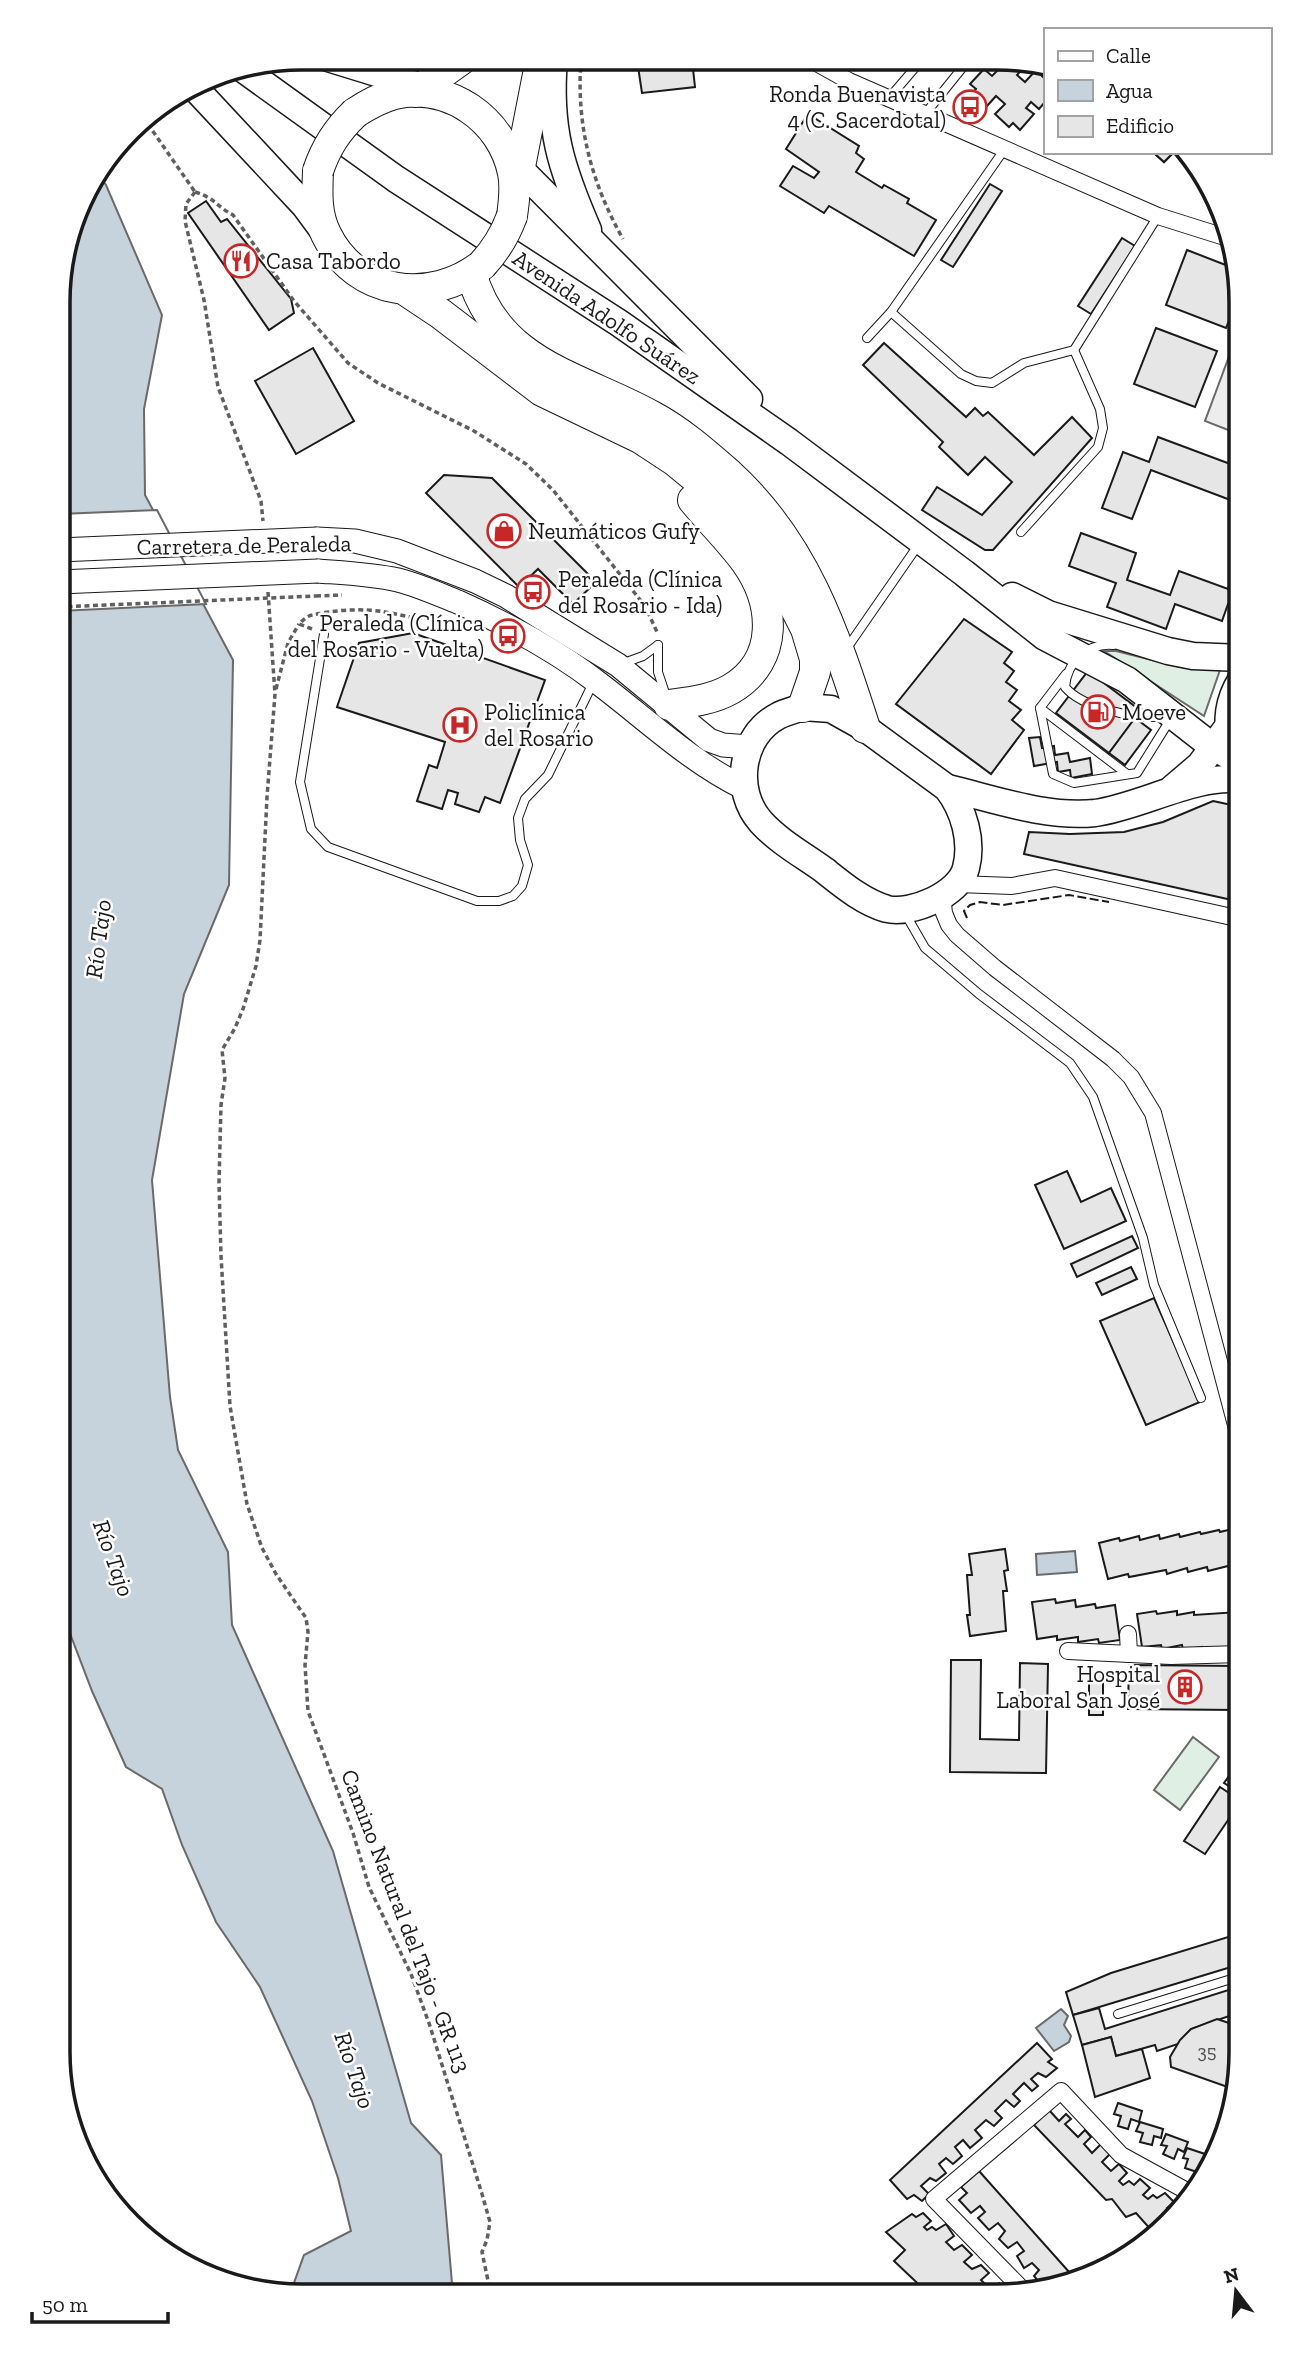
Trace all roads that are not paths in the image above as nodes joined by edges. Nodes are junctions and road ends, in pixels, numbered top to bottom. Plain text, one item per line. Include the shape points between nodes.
1 (363, 70) edge
2 (449, 70) edge
3 (539, 70) edge
4 (554, 70) edge
5 (829, 70) edge
6 (913, 70) edge
7 (961, 70) edge
8 (252, 75) edge
9 (424, 91) junction
10 (200, 94) edge
11 (889, 98) junction
12 (925, 114) junction
13 (1004, 150) junction
14 (514, 184) junction
15 (1158, 216) junction
16 (325, 233) junction
17 (1219, 235) edge
18 (593, 241) junction
19 (477, 269) junction
20 (405, 290) junction
21 (891, 312) junction
22 (867, 338) dead end
23 (1074, 350) junction
24 (611, 424) junction
25 (789, 442) junction
26 (1021, 532) dead end
27 (920, 541) junction
28 (70, 550) edge
29 (964, 573) junction
30 (70, 582) edge
31 (324, 634) road end
32 (1168, 651) junction
33 (842, 656) junction
34 (1229, 658) edge
35 (618, 665) junction
36 (1073, 665) junction
37 (595, 680) junction
38 (668, 705) junction
39 (803, 707) junction
40 (1229, 707) edge
41 (1040, 708) junction
42 (1173, 714) junction
43 (865, 728) junction
44 (1220, 737) junction
45 (1229, 744) edge
46 (749, 747) junction
47 (1127, 774) junction
48 (1229, 774) edge
49 (744, 788) junction
50 (947, 788) junction
51 (1164, 794) junction
52 (1015, 805) junction
53 (965, 827) junction
54 (950, 889) junction
55 (904, 911) junction
56 (1229, 916) edge
57 (1201, 1398) dead end
58 (1229, 1399) edge
59 (1128, 1634) dead end
60 (1068, 1651) dead end
61 (1129, 1654) junction
62 (1229, 1654) edge
63 (1229, 1980) edge
64 (1118, 2014) dead end
65 (1183, 2190) edge
66 (1016, 2283) edge

1 - 9 main road
2 - 9 highway
3 - 14 highway
4 - 18 main road via 552,109 559,155
5 - 11 street
6 - 11 lane
7 - 12 lane
8 - 25 main road, Avenida Adolfo Suárez via 396,179 619,323
9 - 14 highway via 453,99 488,123 500,139
9 - 16 highway, bridge via 374,101 338,129 318,171 317,202
10 - 16 main road
11 - 12 street
12 - 13 street
13 - 15 street
13 - 21 lane
14 - 18 main road
14 - 19 highway, bridge via 505,234
15 - 17 street
15 - 23 lane
16 - 20 highway via 349,266
18 - 25 main road
19 - 20 highway via 451,284
19 - 33 highway via 477,295 490,317 542,364 649,414 730,475 798,560
20 - 24 highway via 542,391
21 - 22 lane
21 - 23 lane via 961,374 976,381 992,383 1024,363
23 - 26 lane via 1100,409 1103,428 1098,447
24 - 38 highway via 684,489 746,562 770,621 761,659 739,683 710,698
24 - 39 highway via 675,461 709,489 781,579 806,629 814,659 815,672
25 - 27 main road, Avenida Adolfo Suárez
27 - 29 main road, Avenida Adolfo Suárez
27 - 33 lane
28 - 35 main road, Carretera de Peraleda, bridge via 355,541 397,551 475,581
29 - 32 main road, Avenida Adolfo Suárez via 1048,614
29 - 36 main road, Avenida Adolfo Suárez
30 - 37 main road, Carretera de Peraleda, bridge via 318,571 371,575 424,588 495,619
31 - 37 lane via 300,782 311,829 328,847 477,901 499,901 522,886 528,865 518,818 525,799 548,775
32 - 34 main road, Avenida Adolfo Suárez
32 - 36 lane via 1096,645
33 - 43 highway
35 - 38 main road, Carretera de Peraleda
35 - 38 lane via 638,659 658,645 658,672
36 - 41 lane
36 - 42 main road, Avenida Adolfo Suárez via 1127,680
36 - 42 lane via 1065,687 1071,695 1119,714
37 - 49 main road, Carretera de Peraleda via 713,773
38 - 46 main road, Carretera de Peraleda via 709,740
39 - 43 main road via 831,709
39 - 46 main road via 776,716
40 - 44 main road
41 - 47 lane
41 - 47 lane via 1054,774 1074,783
42 - 44 main road, Avenida Adolfo Suárez
42 - 47 lane via 1137,773
43 - 50 main road
44 - 45 main road
44 - 51 main road via 1200,765
46 - 49 main road
48 - 51 main road
49 - 55 main road via 760,821 782,841 863,898
50 - 52 main road
50 - 53 main road via 957,800
51 - 52 main road via 1093,813
52 - 53 main road via 987,810
53 - 54 main road via 969,855 965,872
54 - 55 main road
54 - 56 street via 1069,880
54 - 58 street via 944,914 957,935 1113,1059 1131,1077 1153,1113
55 - 57 lane via 925,948 1078,1072 1093,1097 1143,1238 1154,1284
59 - 61 street
60 - 61 street
61 - 62 street
63 - 64 lane
65 - 66 street via 1121,2155 1061,2091 934,2199

